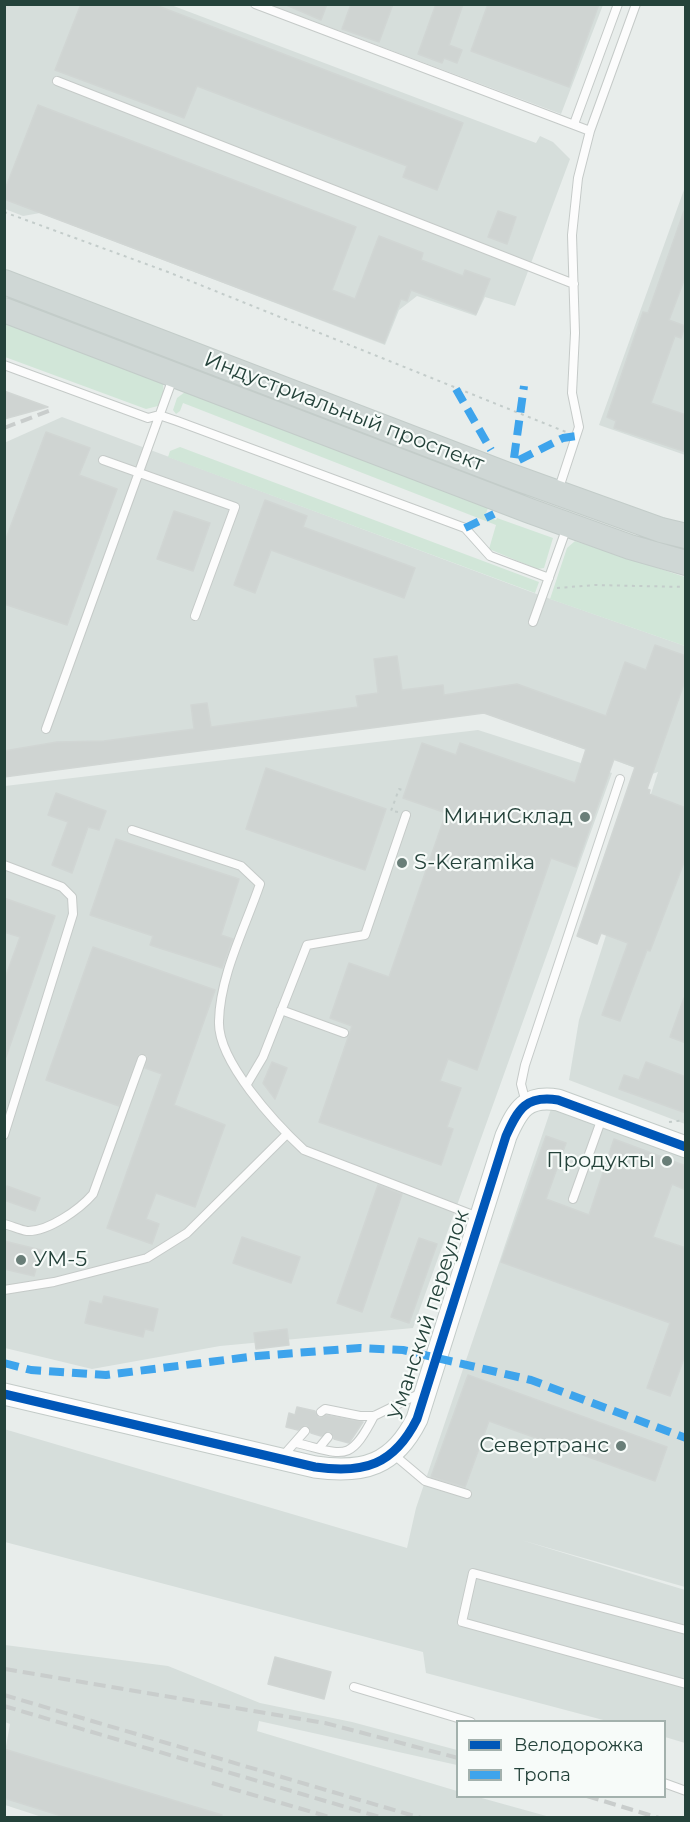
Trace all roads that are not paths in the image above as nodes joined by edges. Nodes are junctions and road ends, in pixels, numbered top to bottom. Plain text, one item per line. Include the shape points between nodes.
1 (255, 4) edge
2 (618, 4) edge
3 (636, 4) edge
4 (57, 81) dead end
5 (574, 124) junction
6 (590, 131) junction
7 (4, 282) edge
8 (574, 284) junction
9 (4, 310) edge
10 (4, 365) edge
11 (174, 374) junction
12 (159, 415) junction
13 (103, 459) dead end
14 (139, 472) junction
15 (558, 493) junction
16 (568, 525) junction
17 (686, 536) edge
18 (686, 563) edge
19 (548, 581) junction
20 (195, 616) dead end
21 (533, 622) dead end
22 (46, 729) dead end
23 (620, 779) dead end
24 (406, 815) road end
25 (132, 830) dead end
26 (4, 866) edge
27 (281, 1010) junction
28 (344, 1033) dead end
29 (142, 1059) dead end
30 (247, 1084) junction
31 (526, 1103) junction
32 (603, 1116) junction
33 (286, 1134) junction
34 (4, 1135) edge
35 (686, 1147) edge
36 (573, 1199) dead end
37 (479, 1218) junction
38 (4, 1224) edge
39 (4, 1290) edge
40 (426, 1391) junction
41 (4, 1394) edge
42 (321, 1412) dead end
43 (374, 1416) junction
44 (304, 1431) dead end
45 (328, 1437) dead end
46 (296, 1443) junction
47 (319, 1448) junction
48 (393, 1454) junction
49 (279, 1460) junction
50 (467, 1494) dead end
51 (686, 1630) edge
52 (686, 1684) edge
53 (354, 1687) dead end
54 (464, 1720) edge
55 (666, 1784) edge
56 (686, 1791) edge

1 - 5 lane
2 - 5 lane
3 - 6 lane
4 - 8 lane
5 - 6 lane
6 - 8 lane via 578,178 572,235
7 - 15 main road, Индустриальный проспект
8 - 15 lane via 572,393 579,427
9 - 11 main road, Индустриальный проспект
10 - 12 lane via 148,418
11 - 12 lane
11 - 16 main road, Индустриальный проспект
12 - 14 lane
12 - 19 lane via 465,528 490,556
13 - 14 lane
14 - 20 lane via 235,507
14 - 22 lane
15 - 17 main road, Индустриальный проспект
16 - 18 main road, Индустриальный проспект
16 - 19 lane
19 - 21 lane
23 - 31 lane via 525,1065 521,1084
24 - 27 lane via 365,935 307,945
25 - 30 lane via 241,866 260,884 225,982 218,1023 226,1052
26 - 34 lane via 62,887 72,897 73,914
27 - 28 lane
27 - 30 lane via 263,1057
29 - 38 lane via 93,1194 40,1230 25,1231
30 - 33 lane
31 - 32 street via 540,1097 558,1100
31 - 37 street, Уманский переулок via 506,1136
32 - 35 street
32 - 36 lane
33 - 37 lane via 304,1150
33 - 39 lane via 187,1233 147,1258 54,1282
37 - 40 street, Уманский переулок
40 - 43 lane
40 - 48 street, Уманский переулок via 407,1438
41 - 49 street
42 - 43 lane via 325,1409 348,1416
43 - 47 lane via 360,1442 347,1451
44 - 46 lane
45 - 47 lane
46 - 47 lane
46 - 49 lane
48 - 49 street via 376,1464 337,1470
48 - 50 lane via 425,1481
51 - 52 lane via 473,1574 462,1622
53 - 54 lane
55 - 56 lane

